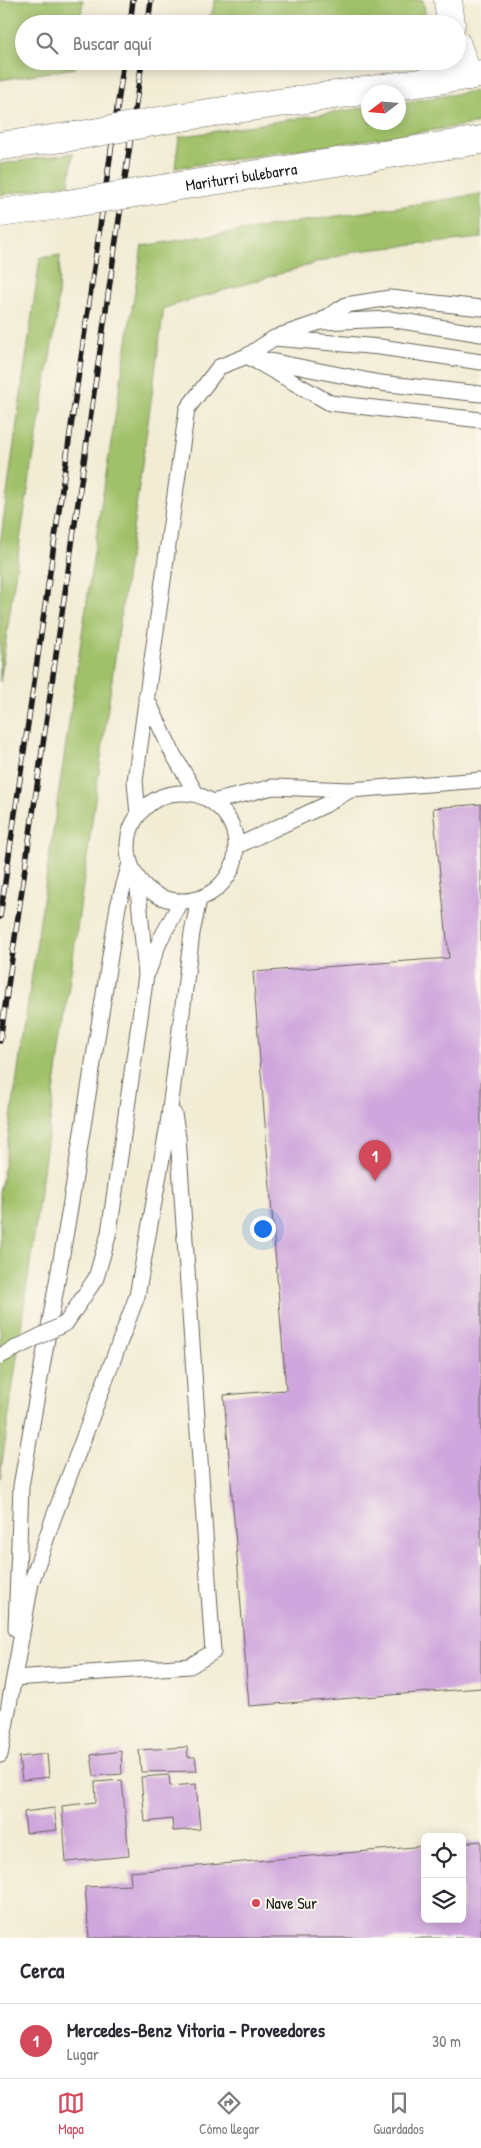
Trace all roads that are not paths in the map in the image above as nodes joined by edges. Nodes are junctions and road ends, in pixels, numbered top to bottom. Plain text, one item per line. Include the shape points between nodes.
1 (448, 0) edge
2 (450, 15) edge
3 (466, 61) edge
4 (474, 75) edge
5 (481, 140) edge
6 (0, 146) edge
7 (0, 213) edge
8 (481, 308) edge
9 (320, 322) junction
10 (481, 334) edge
11 (274, 338) junction
12 (247, 356) junction
13 (481, 362) edge
14 (481, 394) edge
15 (481, 420) edge
16 (146, 697) junction
17 (481, 780) edge
18 (350, 790) junction
19 (197, 795) junction
20 (212, 802) junction
21 (138, 815) junction
22 (237, 846) junction
23 (130, 863) junction
24 (137, 878) junction
25 (199, 899) junction
26 (181, 902) junction
27 (146, 975) junction
28 (171, 1099) junction
29 (0, 1356) edge
30 (14, 1678) junction
31 (0, 1755) edge

1 - 2 main road
3 - 4 main road
4 - 6 main road, bridge
5 - 7 main road, Mariturri bulebarra, bridge
8 - 9 lane via 390,298 346,305
9 - 10 lane via 390,319
9 - 11 lane
11 - 12 lane
11 - 13 lane via 380,347
12 - 14 lane via 380,383
12 - 15 lane via 330,403
12 - 16 lane via 219,367 187,409
16 - 19 lane
16 - 21 lane via 134,781
17 - 18 lane
18 - 20 lane via 273,786
18 - 22 lane
19 - 20 lane
19 - 21 lane via 164,796 150,803
20 - 22 lane via 225,814
21 - 23 lane via 129,838
22 - 25 lane via 234,864 226,879 214,892
23 - 24 lane
23 - 30 lane via 118,906 21,1486
24 - 26 lane via 148,890 164,899
24 - 27 lane
25 - 26 lane
25 - 28 lane
26 - 27 lane via 160,940
27 - 29 lane, bridge via 109,1233 96,1278 66,1323
28 - 30 lane via 137,1296 31,1583
28 - 30 lane via 178,1136 213,1652 190,1666
30 - 31 lane

